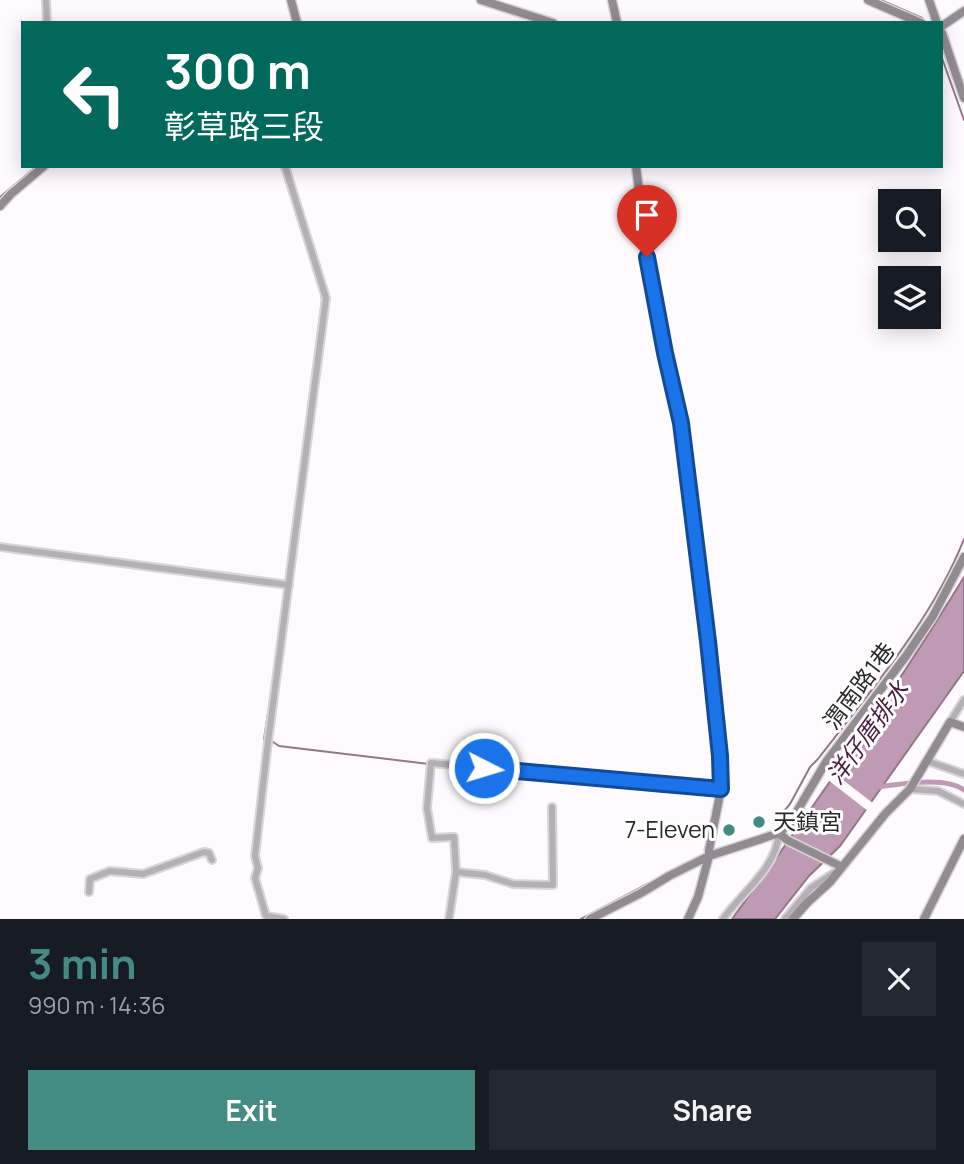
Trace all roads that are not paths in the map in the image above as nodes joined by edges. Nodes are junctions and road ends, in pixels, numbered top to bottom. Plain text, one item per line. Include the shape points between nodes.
1 (46, 0) edge
2 (291, 0) edge
3 (481, 0) edge
4 (612, 0) edge
5 (868, 0) edge
6 (929, 0) edge
7 (964, 11) edge
8 (47, 21) edge
9 (296, 21) edge
10 (547, 21) edge
11 (617, 21) edge
12 (916, 21) edge
13 (938, 21) edge
14 (943, 22) edge
15 (943, 36) edge
16 (964, 98) edge
17 (42, 168) edge
18 (286, 168) edge
19 (636, 168) edge
20 (0, 206) edge
21 (0, 547) edge
22 (964, 557) edge
23 (289, 585) junction
24 (964, 700) edge
25 (950, 722) junction
26 (964, 727) edge
27 (925, 764) junction
28 (964, 774) edge
29 (721, 789) junction
30 (910, 789) junction
31 (964, 804) edge
32 (552, 807) dead end
33 (779, 833) junction
34 (964, 839) edge
35 (709, 853) junction
36 (212, 860) dead end
37 (842, 867) junction
38 (456, 872) junction
39 (89, 892) dead end
40 (599, 916) edge
41 (267, 918) edge
42 (284, 919) edge
43 (449, 919) edge
44 (590, 919) edge
45 (688, 919) edge
46 (723, 919) edge
47 (785, 919) edge
48 (793, 919) edge
49 (924, 919) edge

1 - 8 street
2 - 9 street
3 - 10 street
4 - 11 street
5 - 12 street
6 - 13 street
7 - 14 street
15 - 16 street
17 - 20 street
18 - 23 street via 326,298
19 - 29 street via 647,257 681,423 710,654
21 - 23 street
22 - 33 street, 渭南路1巷 via 933,616
23 - 41 street via 255,856 255,878
24 - 25 street
25 - 26 street
25 - 27 street
27 - 28 street
27 - 30 street
29 - 35 street
29 - 38 street via 431,764 427,808 432,838 454,837
30 - 31 street via 938,792
30 - 37 street
32 - 38 street via 553,885 513,884
33 - 35 street
33 - 37 street
33 - 46 street via 778,846 764,872
34 - 49 street
35 - 40 street
35 - 45 street
36 - 39 street via 204,852 143,874 110,871 90,879
37 - 47 street via 811,888
37 - 48 street
38 - 43 street
40 - 44 street
41 - 42 street

